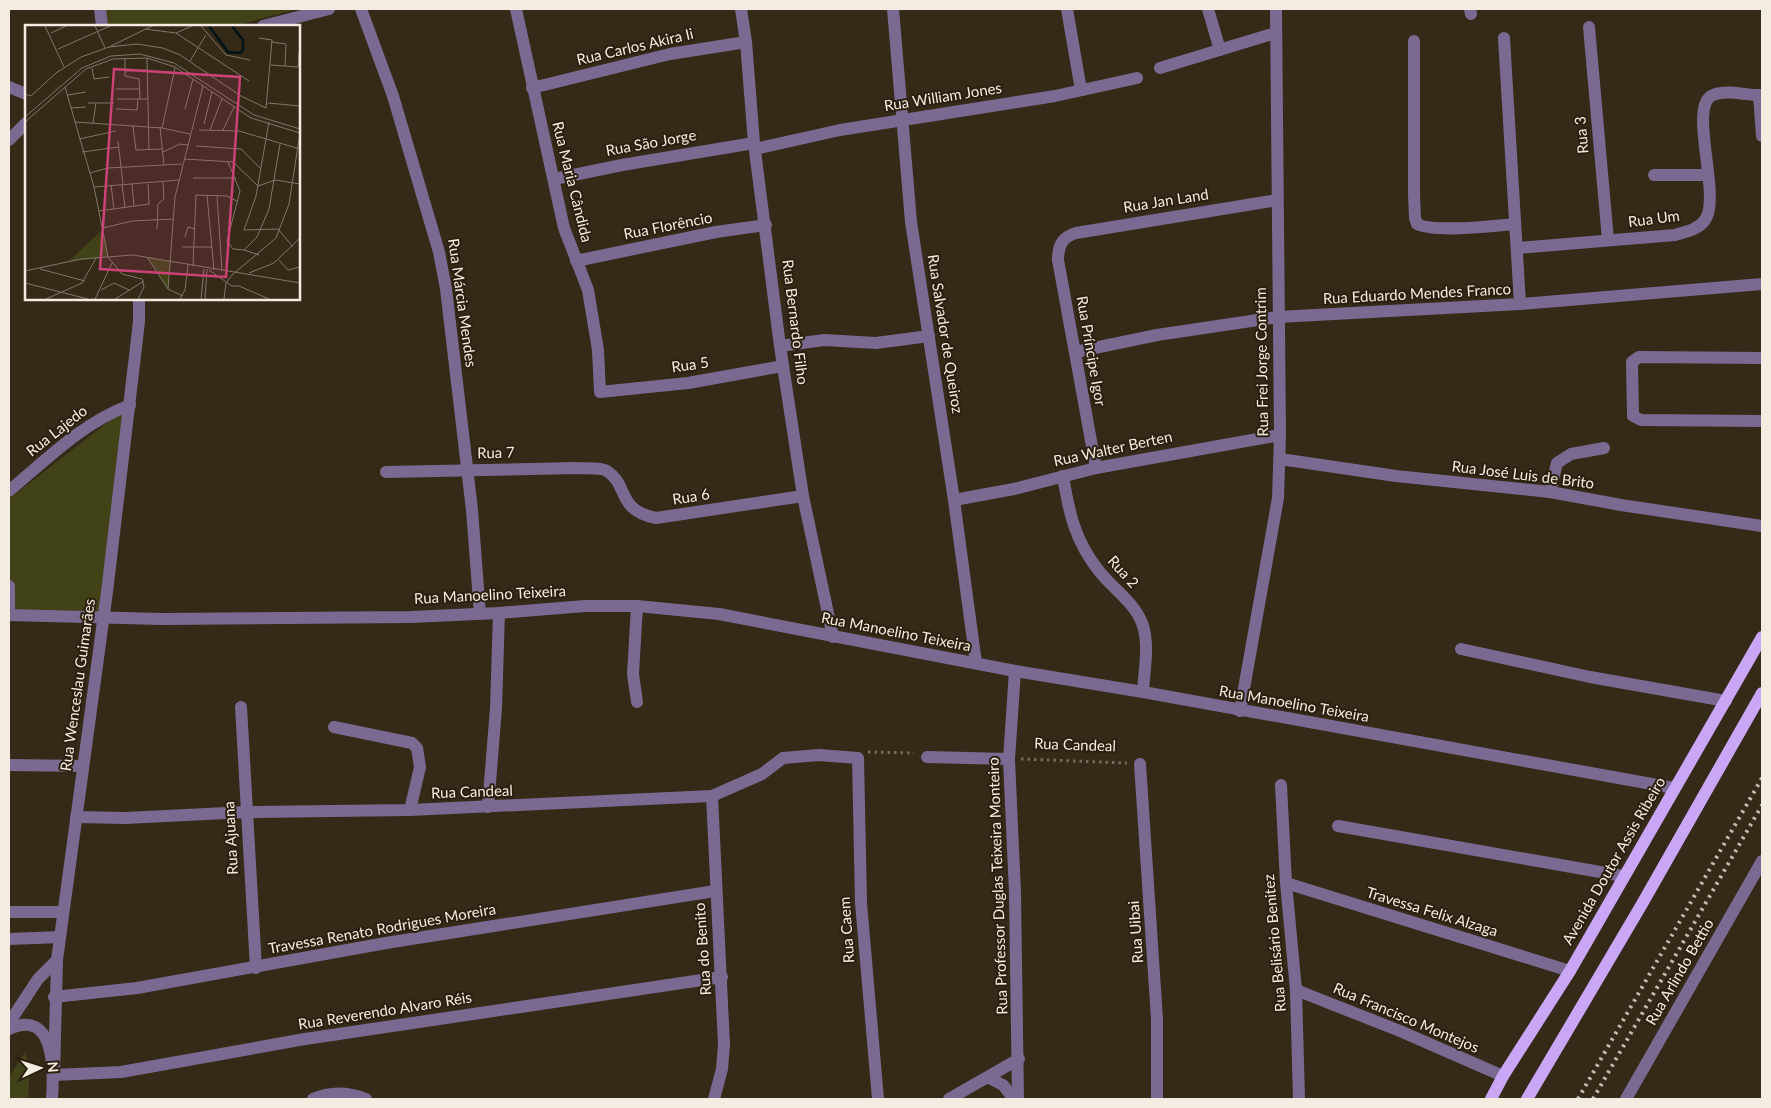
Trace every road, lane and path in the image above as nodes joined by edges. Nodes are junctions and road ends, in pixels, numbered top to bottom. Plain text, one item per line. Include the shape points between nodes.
1 (100, 9) edge
2 (329, 9) edge
3 (361, 9) edge
4 (516, 9) edge
5 (741, 9) edge
6 (893, 9) edge
7 (1067, 9) edge
8 (1208, 9) edge
9 (1276, 9) edge
10 (102, 25) edge
11 (267, 25) edge
12 (1589, 27) dead end
13 (1275, 34) junction
14 (1504, 38) dead end
15 (1414, 41) dead end
16 (746, 42) junction
17 (1220, 50) junction
18 (1160, 68) dead end
19 (1136, 78) dead end
20 (9, 87) edge
21 (532, 88) junction
22 (1081, 90) junction
23 (25, 94) edge
24 (1760, 95) edge
25 (903, 120) junction
26 (25, 124) edge
27 (1762, 136) edge
28 (9, 140) edge
29 (755, 146) junction
30 (1654, 175) dead end
31 (1708, 175) junction
32 (554, 179) junction
33 (1277, 200) junction
34 (1515, 224) junction
35 (766, 226) junction
36 (1063, 240) joint
37 (1608, 240) junction
38 (1517, 248) junction
39 (576, 261) junction
40 (1762, 284) edge
41 (139, 300) edge
42 (1520, 304) junction
43 (1278, 317) junction
44 (929, 336) junction
45 (780, 346) junction
46 (1075, 352) junction
47 (1762, 358) edge
48 (783, 366) junction
49 (600, 392) joint
50 (130, 405) junction
51 (1762, 421) edge
52 (1280, 435) junction
53 (1604, 448) dead end
54 (1280, 459) junction
55 (1096, 468) junction
56 (467, 469) junction
57 (606, 470) joint
58 (386, 472) dead end
59 (1062, 476) junction
60 (9, 491) edge
61 (1550, 492) junction
62 (803, 496) junction
63 (954, 500) junction
64 (1762, 526) edge
65 (9, 586) edge
66 (637, 606) junction
67 (499, 613) junction
68 (480, 614) junction
69 (9, 615) edge
70 (103, 616) junction
71 (833, 637) junction
72 (1762, 637) edge
73 (1461, 649) dead end
74 (976, 663) junction
75 (1015, 671) junction
76 (1142, 692) junction
77 (1762, 693) edge
78 (1726, 701) junction
79 (637, 702) dead end
80 (241, 707) dead end
81 (1240, 711) junction
82 (334, 727) dead end
83 (927, 757) joint
84 (858, 758) junction
85 (1010, 759) junction
86 (1140, 764) joint
87 (9, 765) edge
88 (83, 766) junction
89 (1281, 785) dead end
90 (1674, 788) junction
91 (712, 796) junction
92 (488, 807) junction
93 (410, 810) junction
94 (247, 812) junction
95 (76, 817) junction
96 (1338, 826) dead end
97 (1762, 861) edge
98 (1623, 876) junction
99 (1286, 883) junction
100 (715, 890) junction
101 (9, 912) edge
102 (62, 912) junction
103 (60, 937) junction
104 (9, 939) edge
105 (57, 960) junction
106 (256, 968) junction
107 (1570, 971) junction
108 (722, 977) junction
109 (1296, 990) junction
110 (54, 997) junction
111 (9, 1023) edge
112 (9, 1029) edge
113 (1019, 1059) junction
114 (54, 1075) junction
115 (1502, 1076) junction
116 (989, 1078) junction
117 (52, 1099) edge
118 (313, 1099) edge
119 (366, 1099) edge
120 (714, 1099) edge
121 (878, 1099) edge
122 (949, 1099) edge
123 (1014, 1099) edge
124 (1018, 1099) edge
125 (1157, 1099) edge
126 (1299, 1099) edge
127 (1491, 1099) edge
128 (1527, 1099) edge
129 (1626, 1099) edge

1 - 10 street
2 - 11 street
3 - 56 street, Rua Márcia Mendes via 393,96 439,252
4 - 21 street, Rua Maria Cândida
5 - 16 street, Rua Bernardo Filho
6 - 25 street, Rua Salvador de Queiroz
7 - 22 street
8 - 17 street
9 - 13 street, Rua Frei Jorge Contrim
12 - 37 street, Rua 3
13 - 17 street
13 - 33 street, Rua Frei Jorge Contrim
14 - 34 street
15 - 34 street via 1414,194 1417,224 1457,227
16 - 21 street, Rua Carlos Akira Ii via 670,54
16 - 29 street, Rua Bernardo Filho
17 - 18 street
19 - 22 street, Rua William Jones
20 - 23 street
21 - 32 street, Rua Maria Cândida
22 - 25 street, Rua William Jones
24 - 27 street
24 - 31 street, Rua Um via 1721,93 1706,102 1702,117
25 - 29 street, Rua William Jones
25 - 44 street, Rua Salvador de Queiroz via 911,222
26 - 28 street
29 - 32 street, Rua São Jorge via 622,165
29 - 35 street, Rua Bernardo Filho
30 - 31 street
31 - 37 street, Rua Um via 1707,215 1698,227 1675,235
32 - 39 street, Rua Maria Cândida via 564,228
33 - 36 street, Rua Jan Land via 1076,233
33 - 43 street, Rua Frei Jorge Contrim
34 - 38 street
35 - 39 street, Rua Florêncio via 699,235
35 - 45 street, Rua Bernardo Filho
36 - 46 street, Rua Príncipe Igor via 1058,260
37 - 38 street, Rua Um
38 - 42 street
39 - 49 street, Rua Maria Cândida via 592,309
40 - 42 street, Rua Eduardo Mendes Franco
41 - 50 street, Rua Wenceslau Guimarães
42 - 43 street, Rua Eduardo Mendes Franco
43 - 46 street, Rua Eduardo Mendes Franco via 1157,335
43 - 52 street, Rua Frei Jorge Contrim
44 - 45 street via 876,343 824,340
44 - 63 street, Rua Salvador de Queiroz
45 - 48 street, Rua Bernardo Filho
46 - 55 street, Rua Príncipe Igor
47 - 51 street via 1639,357 1632,362 1634,416 1641,420
48 - 49 street, Rua 5 via 688,383
48 - 62 street, Rua Bernardo Filho
50 - 60 street, Rua Lajedo via 88,425
50 - 70 street, Rua Wenceslau Guimarães
52 - 54 street, Rua Frei Jorge Contrim
52 - 55 street, Rua Walter Berten
53 - 61 street via 1571,454 1557,464
54 - 61 street, Rua José Luis de Brito via 1396,476
54 - 81 street, Rua Frei Jorge Contrim via 1274,524
55 - 59 street, Rua Walter Berten
56 - 57 street, Rua 7
56 - 58 street, Rua 7
56 - 68 street, Rua Márcia Mendes
57 - 62 street, Rua 6 via 630,506 656,518
59 - 63 street, Rua Walter Berten
59 - 76 street, Rua 2 via 1072,526 1084,550 1143,624 1146,645
61 - 64 street, Rua José Luis de Brito
62 - 71 street, Rua Bernardo Filho
63 - 74 street, Rua Salvador de Queiroz
65 - 69 street
66 - 67 street, Rua Manoelino Teixeira via 585,606
66 - 71 street, Rua Manoelino Teixeira via 719,614
66 - 79 street via 633,674
67 - 68 street, Rua Manoelino Teixeira
67 - 92 street
68 - 70 street, Rua Manoelino Teixeira via 240,619
69 - 70 street, Rua Manoelino Teixeira
70 - 88 street, Rua Wenceslau Guimarães
71 - 74 street, Rua Manoelino Teixeira
72 - 78 main road, Avenida Doutor Assis Ribeiro
73 - 78 street via 1590,677
74 - 75 street, Rua Manoelino Teixeira
75 - 76 street, Rua Manoelino Teixeira
75 - 85 street, Rua Professor Duglas Teixeira Monteiro
76 - 81 street, Rua Manoelino Teixeira
77 - 128 main road
78 - 90 main road, Avenida Doutor Assis Ribeiro
80 - 94 street, Rua Ajuana
81 - 90 street, Rua Manoelino Teixeira
82 - 93 street via 412,743 417,748 420,767
83 - 84 path via 913,753 858,752
83 - 85 street
84 - 91 street, Rua Candeal via 819,755 783,758 757,776
84 - 121 street, Rua Caem via 861,903
85 - 86 path, Rua Candeal
85 - 113 street, Rua Professor Duglas Teixeira Monteiro
86 - 125 street, Rua Uibai via 1157,1019
87 - 88 street
88 - 95 street, Rua Wenceslau Guimarães
89 - 99 street, Rua Belisário Benitez
90 - 98 main road, Avenida Doutor Assis Ribeiro
91 - 92 street, Rua Candeal
91 - 100 street, Rua do Benito
92 - 93 street, Rua Candeal
93 - 94 street, Rua Candeal
94 - 95 street, Rua Candeal
94 - 106 street, Rua Ajuana
95 - 102 street, Rua Wenceslau Guimarães
96 - 98 street
97 - 129 street, Rua Arlindo Bettio
98 - 107 main road, Avenida Doutor Assis Ribeiro
99 - 107 street, Travessa Felix Alzaga
99 - 109 street, Rua Belisário Benitez
100 - 106 street, Travessa Renato Rodrigues Moreira via 386,943
100 - 108 street, Rua do Benito
101 - 102 street
102 - 103 street, Rua Wenceslau Guimarães
103 - 104 street
103 - 105 street, Rua Wenceslau Guimarães
105 - 110 street, Rua Wenceslau Guimarães
105 - 111 street via 38,979
106 - 110 street, Travessa Renato Rodrigues Moreira via 138,988
107 - 115 main road, Avenida Doutor Assis Ribeiro
108 - 114 street, Rua Reverendo Alvaro Réis via 305,1039 121,1072
108 - 120 street, Rua do Benito via 724,1045 722,1070
109 - 115 street, Rua Francisco Montejos via 1400,1030
109 - 126 street, Rua Belisário Benitez
110 - 114 street, Rua Wenceslau Guimarães
112 - 114 street via 26,1025 41,1030 46,1038
113 - 116 street
113 - 124 street, Rua Professor Duglas Teixeira Monteiro
114 - 117 street
115 - 127 main road, Avenida Doutor Assis Ribeiro
116 - 122 street
116 - 123 street via 1003,1085
118 - 119 street via 332,1093

